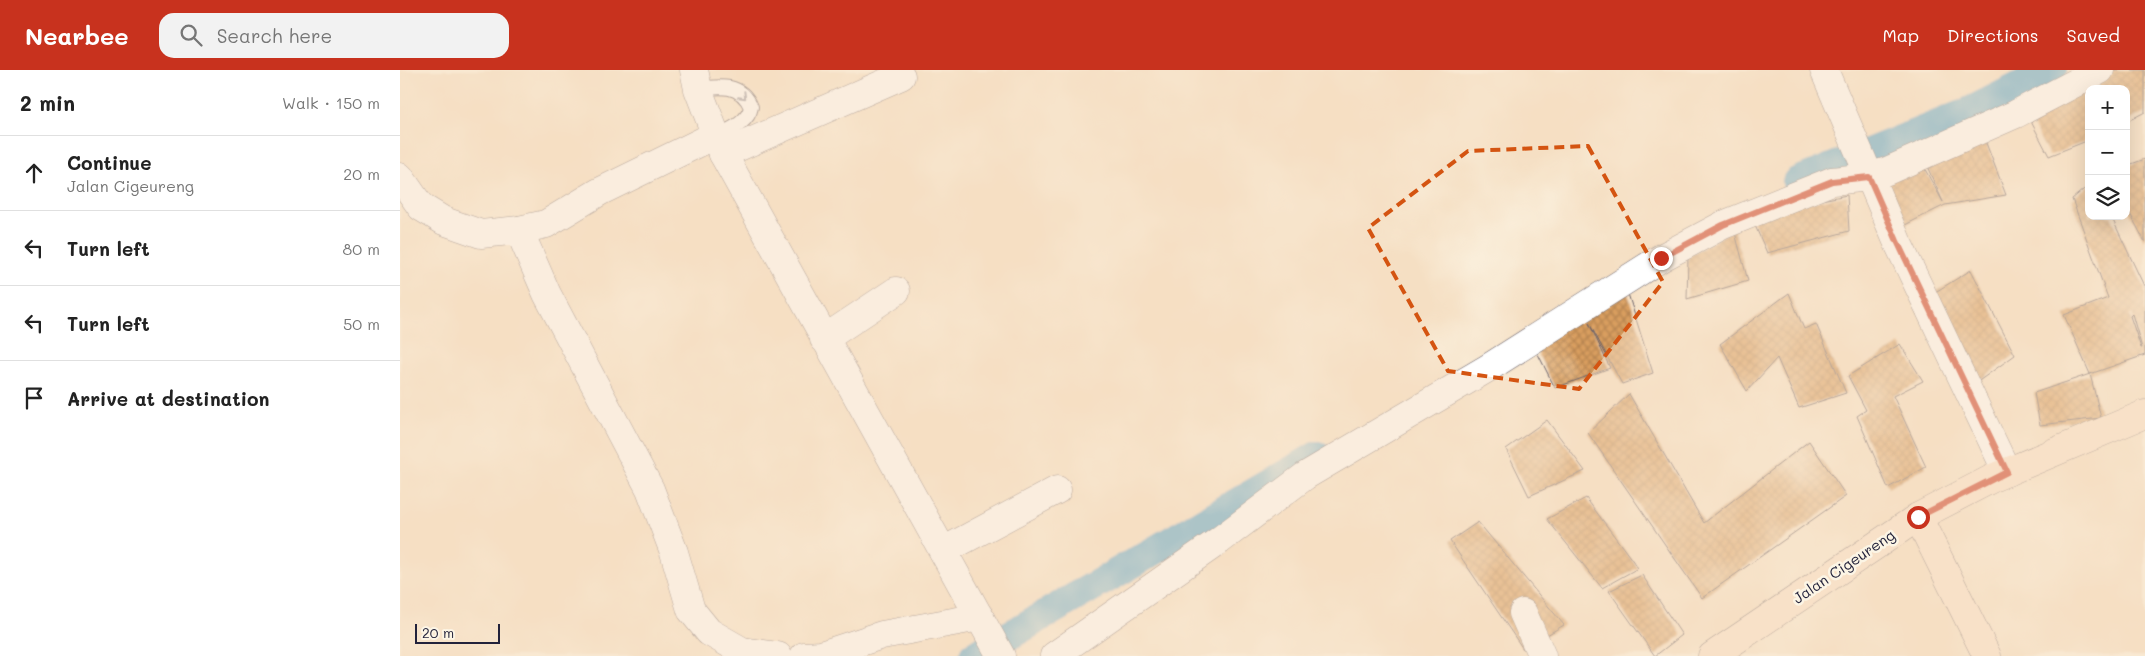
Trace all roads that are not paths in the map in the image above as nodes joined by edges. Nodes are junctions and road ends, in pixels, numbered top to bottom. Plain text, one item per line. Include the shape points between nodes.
1 (1824, 70) edge
2 (2100, 70) edge
3 (901, 76) dead end
4 (696, 79) edge
5 (720, 146) junction
6 (1864, 165) junction
7 (400, 177) edge
8 (519, 230) junction
9 (896, 291) dead end
10 (824, 339) junction
11 (2145, 414) edge
12 (2007, 472) junction
13 (1057, 490) dead end
14 (1918, 517) junction
15 (943, 551) junction
16 (1523, 613) dead end
17 (990, 636) edge
18 (778, 656) edge
19 (804, 656) edge
20 (1054, 656) edge
21 (1542, 656) edge
22 (1712, 656) edge
23 (1987, 656) edge

1 - 6 street
2 - 6 street via 2016,114
3 - 5 street
4 - 5 street
4 -> 5 lane via 740,91 752,107 750,114
5 - 8 street via 703,141 599,192 546,224
5 - 10 street
6 - 12 street
6 - 20 street via 1723,225 1661,258 1488,368 1305,476
7 - 8 street via 421,207 444,221 481,234
8 - 18 street via 547,294 650,489 674,552 691,610 709,632 742,651
9 - 10 street
10 - 15 street
11 - 12 street, Jalan Cigeureng
12 - 14 street, Jalan Cigeureng
13 - 15 street
14 - 22 street, Jalan Cigeureng
14 - 23 street
15 - 17 street
16 - 21 street
17 - 19 street via 882,635

